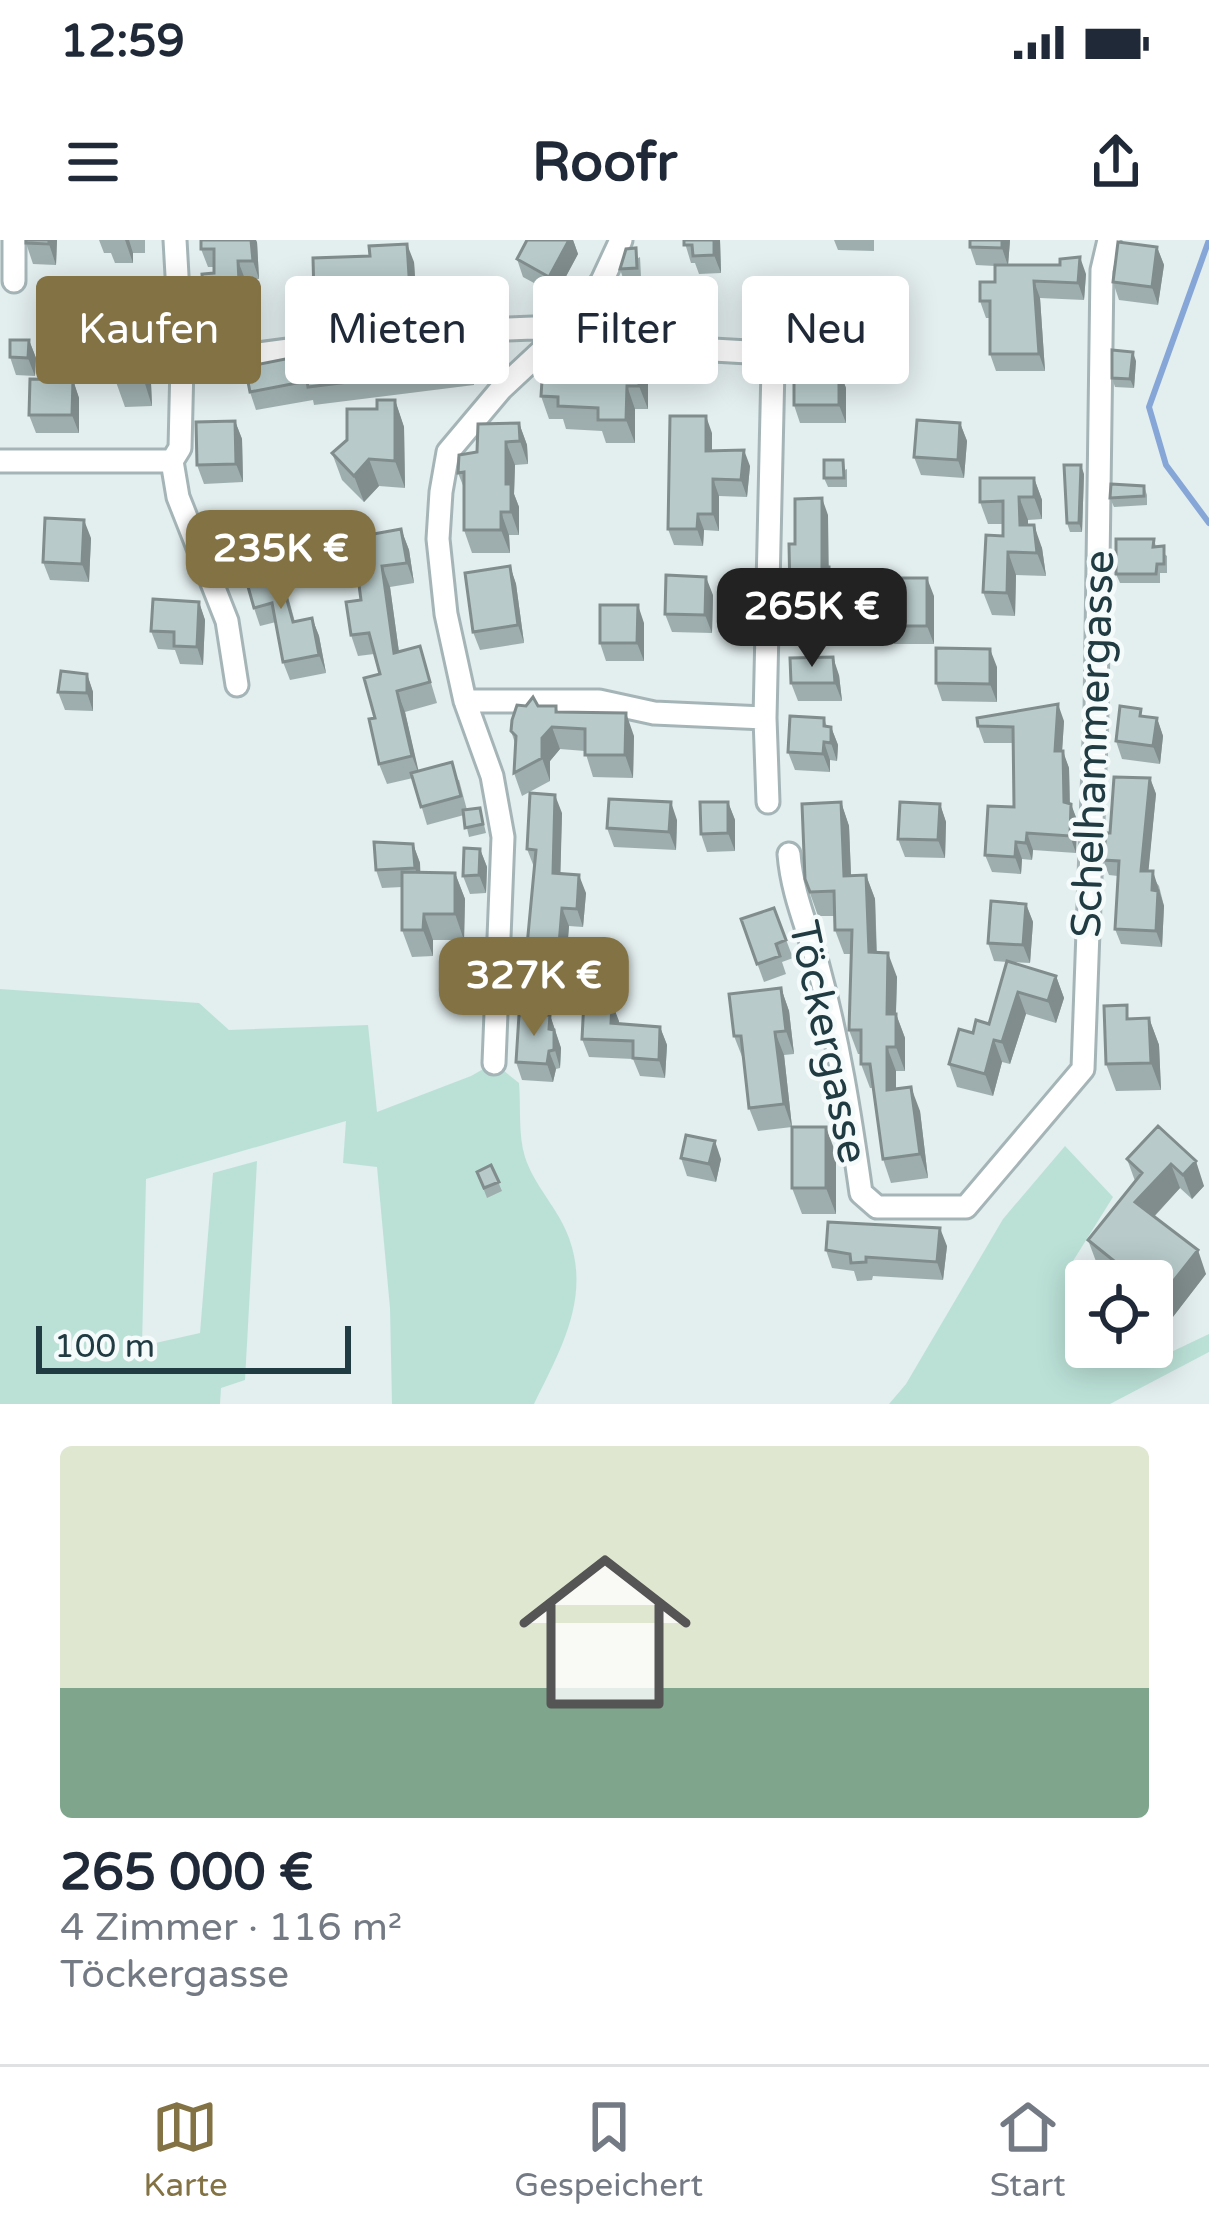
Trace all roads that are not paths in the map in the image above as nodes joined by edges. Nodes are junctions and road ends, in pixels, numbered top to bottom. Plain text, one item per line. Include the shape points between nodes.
1 (14, 240) edge
2 (175, 240) edge
3 (622, 240) edge
4 (1108, 240) edge
5 (177, 276) edge
6 (604, 276) edge
7 (14, 281) dead end
8 (533, 328) edge
9 (718, 350) edge
10 (261, 354) edge
11 (533, 359) edge
12 (182, 384) edge
13 (0, 461) edge
14 (172, 461) junction
15 (237, 685) dead end
16 (465, 700) junction
17 (765, 718) junction
18 (768, 802) dead end
19 (789, 854) dead end
20 (494, 1063) dead end
21 (966, 1207) joint

1 - 7 street
2 - 5 street
3 - 6 street
4 - 21 street, Schelhammergasse via 1083,1069
8 - 10 street via 424,332
9 - 17 street via 748,352 773,368
11 - 16 street via 448,452 438,539
12 - 14 street via 180,448
13 - 14 street
14 - 15 street via 178,497 227,621
16 - 17 street via 599,701 653,713
16 - 20 street via 503,837
17 - 18 street
19 - 21 street, Töckergasse via 848,1099 860,1193 877,1208

